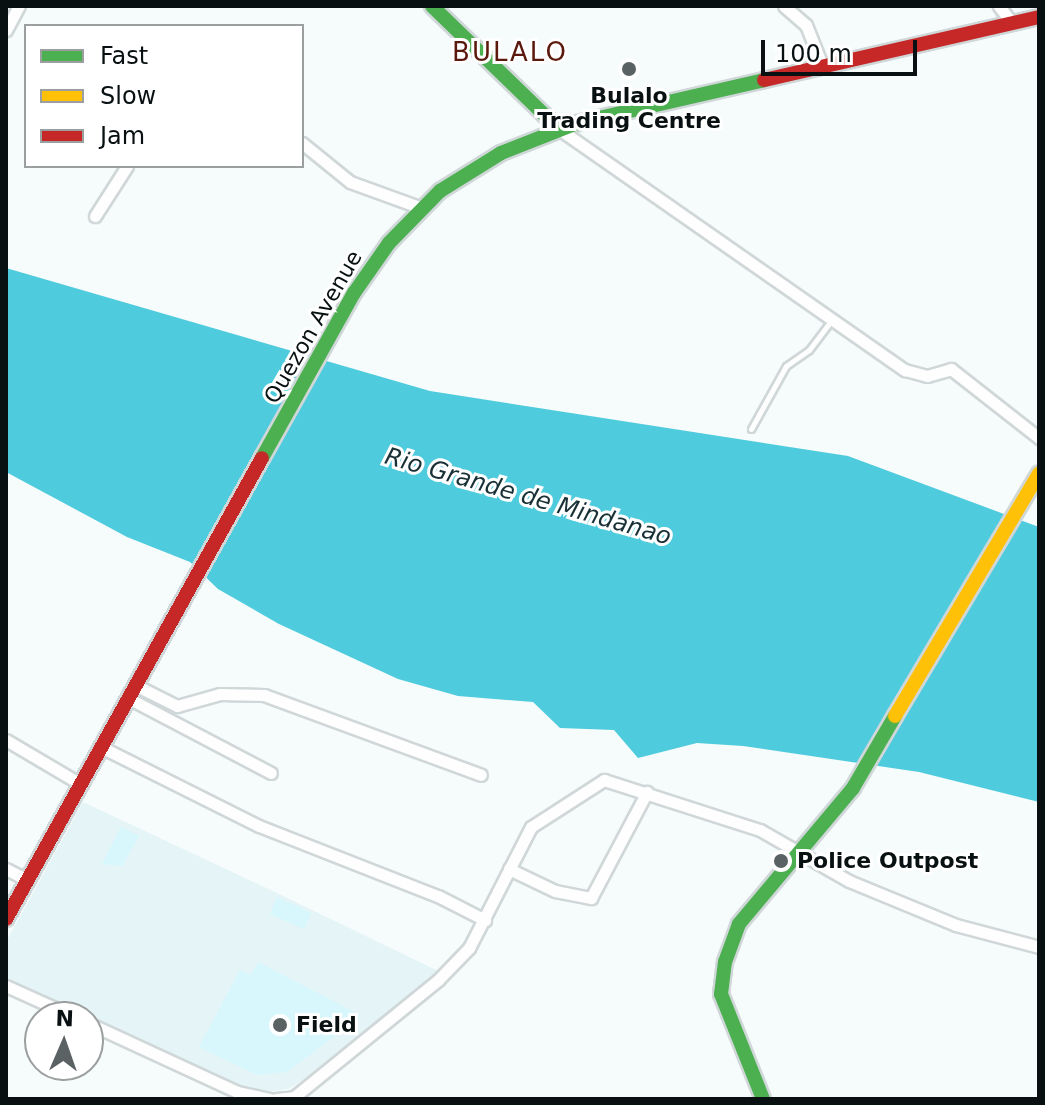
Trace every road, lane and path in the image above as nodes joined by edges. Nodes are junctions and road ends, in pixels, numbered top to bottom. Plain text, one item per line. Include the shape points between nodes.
1 (19, 6) edge
2 (432, 6) edge
3 (784, 6) edge
4 (999, 6) edge
5 (1039, 17) edge
6 (1012, 23) junction
7 (6, 30) edge
8 (822, 65) junction
9 (559, 129) junction
10 (304, 145) edge
11 (126, 168) edge
12 (422, 208) junction
13 (95, 216) dead end
14 (832, 319) junction
15 (751, 429) dead end
16 (1039, 438) edge
17 (1039, 473) edge
18 (134, 693) junction
19 (6, 740) edge
20 (103, 748) junction
21 (271, 773) dead end
22 (481, 775) dead end
23 (82, 785) junction
24 (647, 792) junction
25 (800, 853) junction
26 (6, 869) edge
27 (509, 869) junction
28 (28, 880) junction
29 (6, 919) edge
30 (485, 920) junction
31 (1039, 947) edge
32 (6, 986) edge
33 (39, 1001) edge
34 (104, 1030) edge
35 (294, 1098) edge
36 (258, 1099) edge
37 (269, 1099) edge
38 (276, 1099) edge
39 (763, 1099) edge

1 - 7 street
2 - 9 street
3 - 8 street via 806,25
4 - 6 street
5 - 6 street, Quezon Avenue
6 - 8 street, Quezon Avenue
8 - 9 street, Quezon Avenue
9 - 12 street, Quezon Avenue via 475,166
9 - 14 street
10 - 12 street via 350,182
11 - 13 street
12 - 18 street, Quezon Avenue via 363,277
14 - 15 lane via 809,350 786,366
14 - 16 street via 916,375 951,369
17 - 25 street via 853,788
18 - 20 street, Quezon Avenue
18 - 21 street
18 - 22 street via 177,706 220,694 264,695
19 - 23 street
20 - 23 street, Quezon Avenue
20 - 30 street via 259,826 438,896
23 - 28 street, Quezon Avenue
24 - 25 street via 760,830
24 - 27 street via 608,780 594,784 531,827
24 - 27 street via 591,898 555,891
25 - 31 street via 849,881 956,925
25 - 39 street via 749,907 721,978 728,1021
26 - 28 street
27 - 30 street
28 - 29 street, Quezon Avenue
30 - 35 street via 466,953 438,980
32 - 33 street
34 - 36 street
35 - 38 street
36 - 37 street

